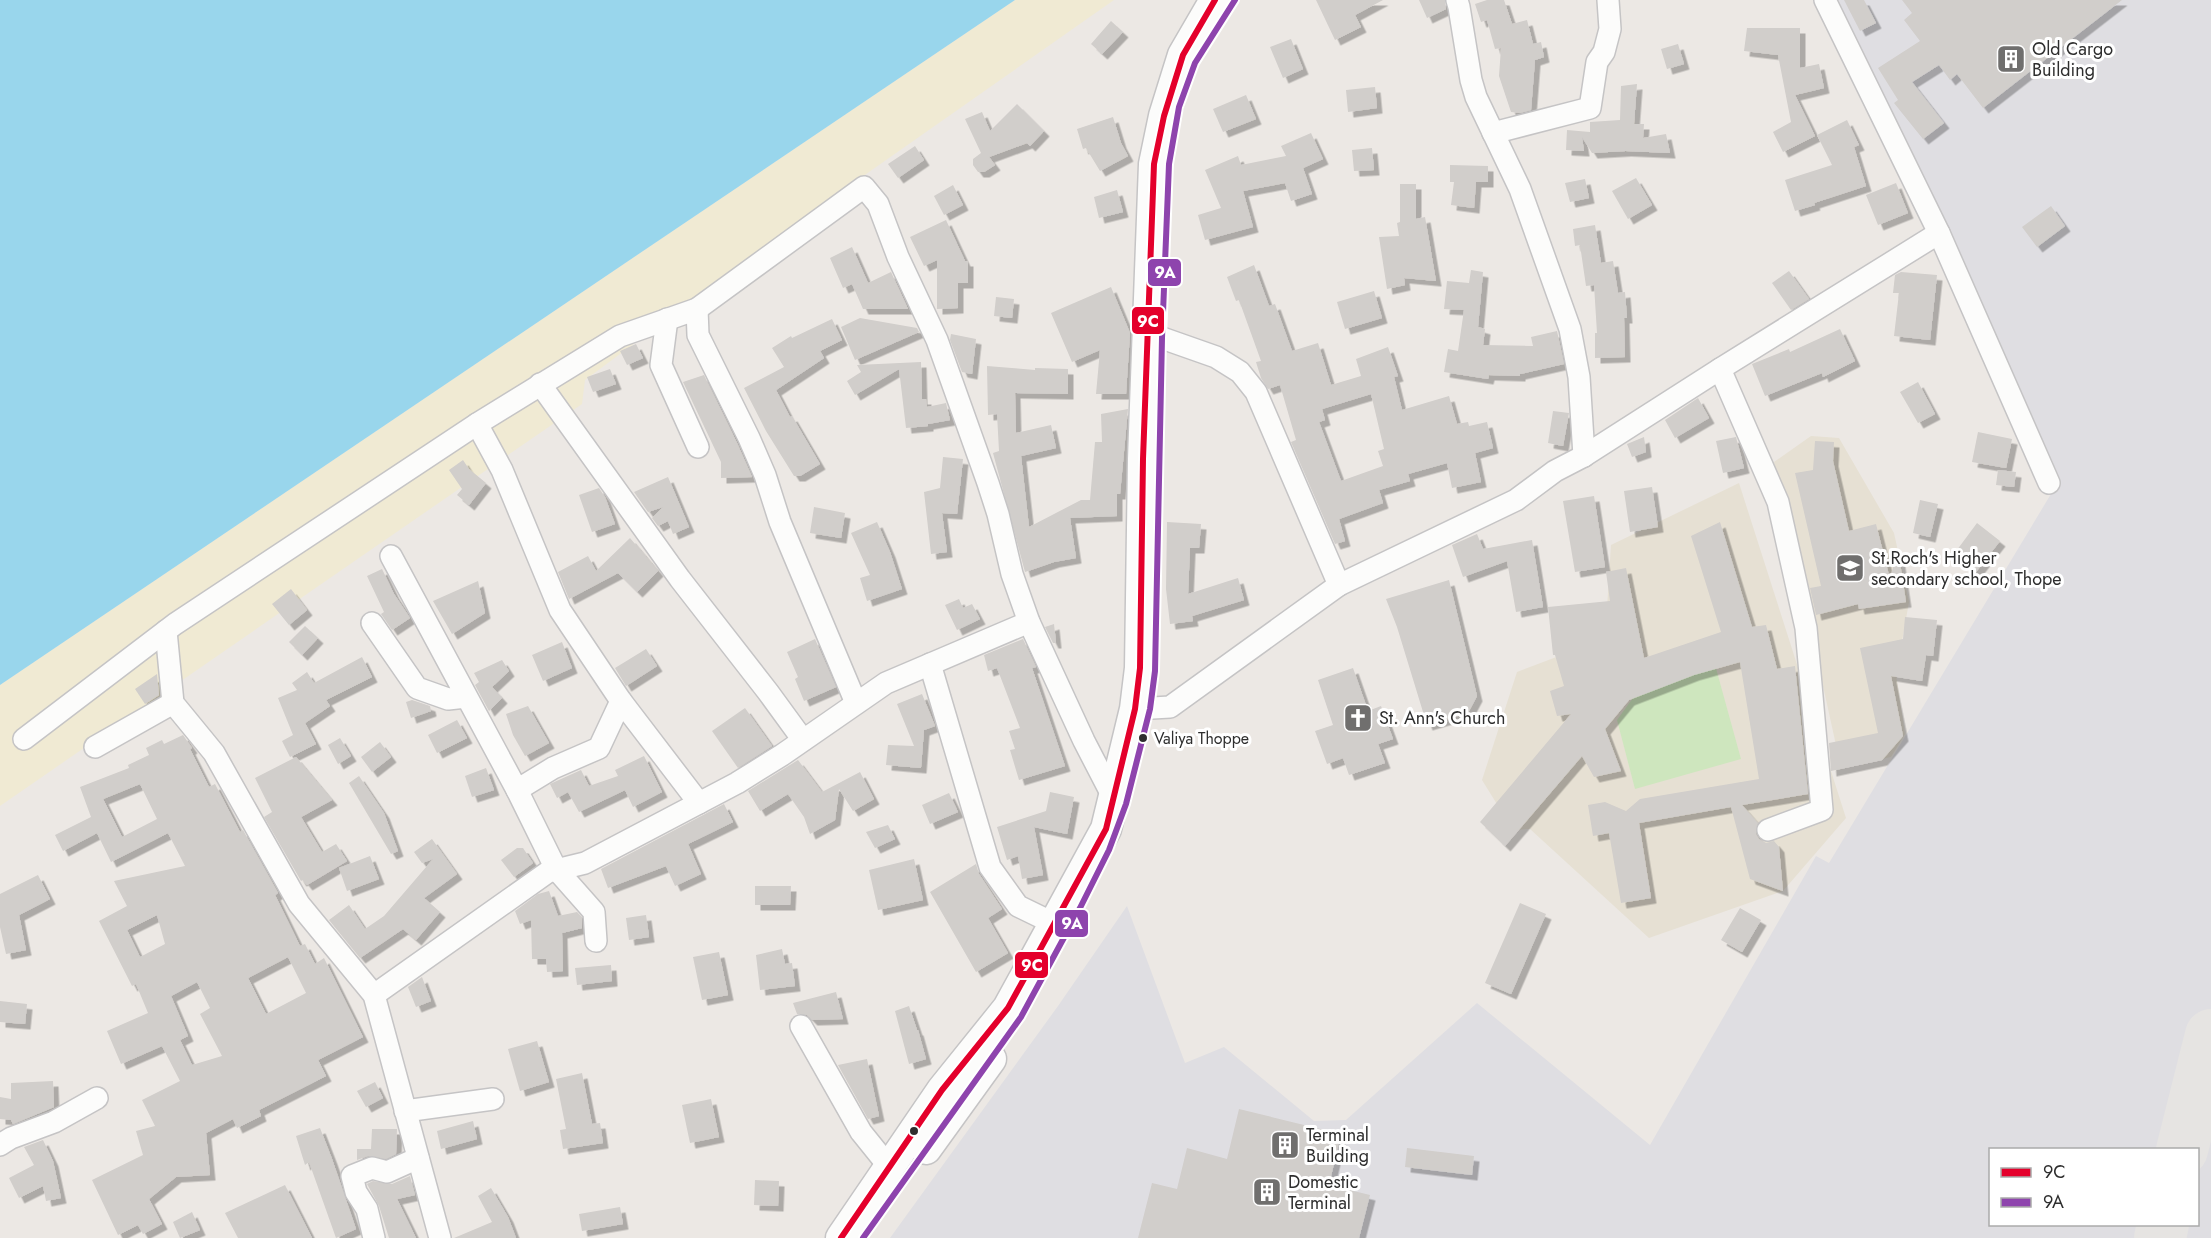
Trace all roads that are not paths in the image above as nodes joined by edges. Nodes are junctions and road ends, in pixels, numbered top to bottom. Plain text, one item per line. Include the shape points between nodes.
1 (1215, 0) edge
2 (1236, 0) edge
3 (1457, 0) edge
4 (1608, 0) edge
5 (1825, 0) edge
6 (1493, 133) junction
7 (1939, 233) junction
8 (697, 309) junction
9 (667, 319) junction
10 (1162, 338) junction
11 (1720, 369) junction
12 (540, 384) junction
13 (477, 424) junction
14 (698, 447) dead end
15 (1584, 456) junction
16 (2049, 483) dead end
17 (391, 556) dead end
18 (1340, 585) junction
19 (1029, 622) junction
20 (372, 623) dead end
21 (166, 631) junction
22 (930, 664) junction
23 (466, 697) junction
24 (621, 701) junction
25 (173, 703) junction
26 (856, 704) junction
27 (1142, 709) junction
28 (24, 739) dead end
29 (802, 740) junction
30 (95, 747) dead end
31 (517, 790) junction
32 (1114, 798) junction
33 (699, 802) junction
34 (1768, 830) dead end
35 (556, 869) junction
36 (1055, 924) junction
37 (596, 941) dead end
38 (374, 995) junction
39 (801, 1026) dead end
40 (956, 1090) junction
41 (97, 1098) dead end
42 (493, 1099) dead end
43 (405, 1111) junction
44 (0, 1145) edge
45 (418, 1158) junction
46 (890, 1168) junction
47 (374, 1238) edge
48 (440, 1238) edge
49 (841, 1238) edge
50 (862, 1238) edge

1 - 27 main road via 1183,55 1154,164 1143,459
2 - 10 main road via 1195,63 1179,107 1169,164
3 - 6 street via 1471,80
4 - 6 street via 1610,29 1597,62 1590,108
5 - 7 street
6 - 15 street via 1520,189 1570,329 1579,377
7 - 11 street
7 - 16 street
8 - 9 street
8 - 19 street via 864,187 878,204 937,340 994,504 1011,574
8 - 26 street via 698,335 765,475 780,522
9 - 12 street via 620,336
9 - 14 street via 661,365
10 - 18 street via 1216,357 1240,372 1256,392
10 - 27 main road via 1155,671
11 - 15 street
11 - 34 street via 1778,502 1806,628 1822,810
12 - 13 street
12 - 29 street
13 - 21 street
13 - 24 street via 502,470 560,610
15 - 18 street via 1555,471 1516,500
17 - 23 street
18 - 27 street via 1170,707
19 - 22 street
19 - 32 street
20 - 23 street via 417,688 448,699
21 - 25 street
21 - 28 street
22 - 26 street via 886,683
22 - 36 street via 990,867 1018,906
23 - 31 street
24 - 31 street via 599,748 553,768
24 - 33 street
25 - 30 street
25 - 38 street via 214,753 299,904
26 - 29 street
27 - 32 main road
27 - 40 main road via 1126,804 1109,850 1021,1017
29 - 33 street via 737,783
31 - 35 street
32 - 36 main road via 1106,829
33 - 35 street via 585,863
35 - 37 street via 594,912
35 - 38 street
36 - 40 main road
38 - 43 street
39 - 46 street via 861,1132
40 - 46 main road
40 - 50 main road
41 - 44 street
42 - 43 street
43 - 45 street
45 - 47 street via 387,1172 372,1168 352,1176 367,1209
45 - 48 street
46 - 49 main road

